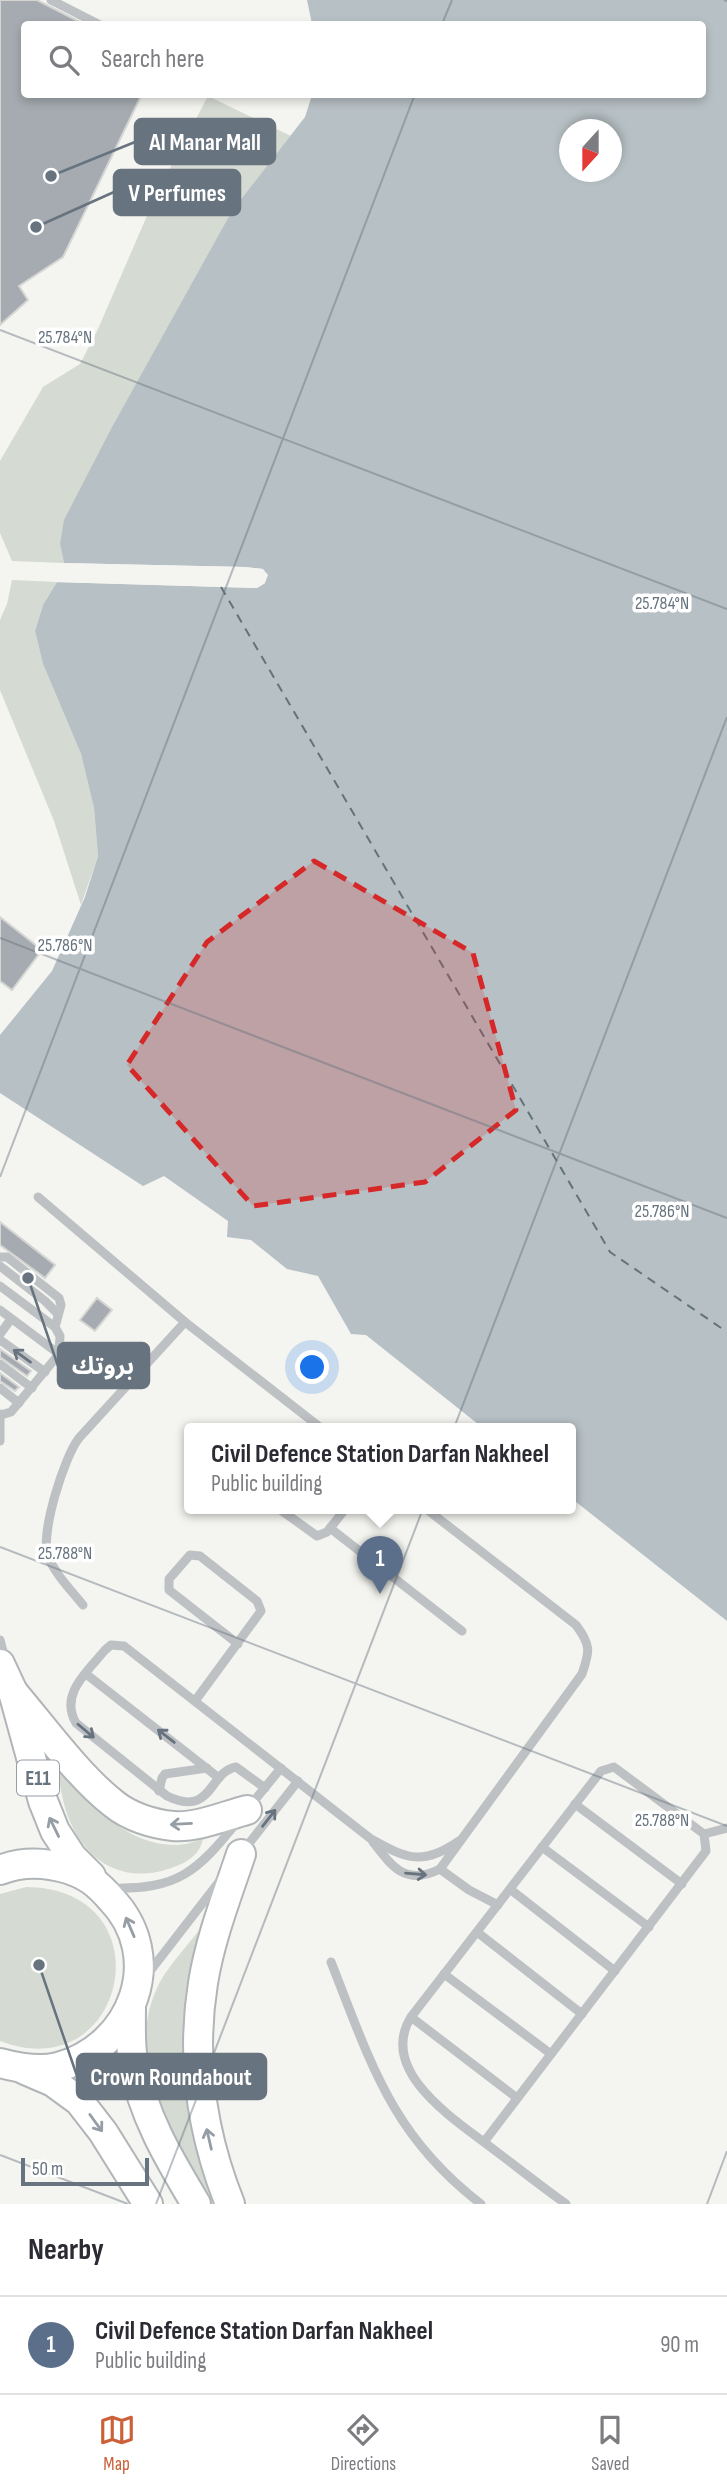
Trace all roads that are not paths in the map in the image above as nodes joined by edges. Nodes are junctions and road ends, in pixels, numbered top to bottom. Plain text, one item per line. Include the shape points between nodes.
1 (51, 0) edge
2 (92, 21) edge
3 (38, 1197) dead end
4 (0, 1257) edge
5 (0, 1266) edge
6 (0, 1286) edge
7 (0, 1310) edge
8 (58, 1314) junction
9 (11, 1319) junction
10 (185, 1322) junction
11 (55, 1326) junction
12 (0, 1334) edge
13 (0, 1340) edge
14 (59, 1354) junction
15 (0, 1364) edge
16 (45, 1372) junction
17 (0, 1388) edge
18 (32, 1388) junction
19 (19, 1403) junction
20 (0, 1414) edge
21 (315, 1423) edge
22 (0, 1441) edge
23 (286, 1514) edge
24 (341, 1514) edge
25 (433, 1514) edge
26 (330, 1528) junction
27 (83, 1605) dead end
28 (462, 1631) dead end
29 (0, 1640) edge
30 (238, 1644) junction
31 (0, 1664) edge
32 (86, 1674) junction
33 (13, 1692) junction
34 (195, 1701) junction
35 (207, 1768) junction
36 (281, 1768) junction
37 (219, 1778) junction
38 (298, 1781) junction
39 (265, 1788) junction
40 (159, 1791) junction
41 (575, 1804) junction
42 (247, 1810) junction
43 (727, 1828) edge
44 (704, 1834) junction
45 (371, 1839) junction
46 (459, 1842) junction
47 (542, 1847) junction
48 (241, 1854) junction
49 (440, 1869) junction
50 (0, 1870) edge
51 (98, 1884) junction
52 (682, 1884) junction
53 (510, 1889) junction
54 (498, 1905) junction
55 (649, 1927) junction
56 (477, 1932) junction
57 (331, 1962) dead end
58 (615, 1971) junction
59 (444, 1974) junction
60 (134, 1997) junction
61 (582, 2014) junction
62 (411, 2017) junction
63 (551, 2054) junction
64 (11, 2066) edge
65 (517, 2098) junction
66 (484, 2141) junction
67 (148, 2204) edge
68 (196, 2204) edge
69 (230, 2204) edge
70 (481, 2204) edge
71 (566, 2204) edge

1 - 2 lane
3 - 10 lane
4 - 8 lane via 7,1257 54,1292 61,1305
5 - 8 lane
6 - 11 lane
7 - 9 lane
8 - 11 lane
9 - 12 lane
9 - 14 lane
10 - 21 lane
10 - 27 lane via 79,1438 65,1460 46,1543 53,1566
11 - 14 lane via 60,1336
16 -> 13 lane
14 - 16 lane
15 - 18 lane
16 - 18 lane
17 - 19 lane
18 - 19 lane
19 - 20 lane via 11,1412
20 - 22 lane
23 - 26 lane via 317,1536
24 - 26 lane
25 - 46 lane via 576,1625 589,1649 582,1674
26 - 28 lane
29 - 33 lane
30 - 30 lane via 260,1614 259,1604 200,1556 190,1555 169,1579 169,1590
30 - 34 lane
31 - 33 main road, E11
32 - 34 lane via 105,1650 117,1644
35 -> 32 lane
32 -> 40 lane via 70,1700 76,1723
42 -> 33 main road via 176,1826 145,1821 114,1805
51 -> 33 main road, E11 via 55,1831
34 - 36 lane
35 - 37 lane
35 - 40 lane via 165,1774
36 - 38 lane
36 - 39 lane
37 - 39 lane via 236,1767
37 - 40 lane via 195,1801 176,1800
38 - 45 lane
48 -> 38 lane
39 - 42 lane
41 - 44 lane via 601,1771 614,1767
41 - 47 lane
41 - 52 lane
42 - 51 lane via 209,1857 181,1878 156,1886
43 - 44 lane
44 - 52 lane via 706,1851
45 - 46 lane via 402,1856 418,1859
45 -> 49 lane via 400,1872 414,1876
46 - 49 lane
47 - 53 lane
47 - 55 lane
48 - 60 lane
69 -> 48 main road via 216,2169 202,2108 198,2045 203,1982
49 - 54 lane
50 - 51 main road via 16,1864 49,1863
60 -> 51 main road via 139,1960 134,1935 124,1912
52 - 55 lane
53 - 54 lane
53 - 58 lane
54 - 56 lane
55 - 58 lane
56 - 59 lane
56 - 61 lane
57 - 70 lane via 375,2073 402,2123 438,2167
58 - 61 lane
59 - 62 lane
59 - 63 lane
60 - 64 main road via 113,2035 87,2056 56,2068
60 - 68 main road via 132,2060 145,2109
61 - 63 lane
62 - 65 lane
62 - 66 lane via 403,2044 414,2076 438,2107
63 - 65 lane
64 -> 67 main road via 53,2082 79,2101
65 - 66 lane
66 - 71 lane

